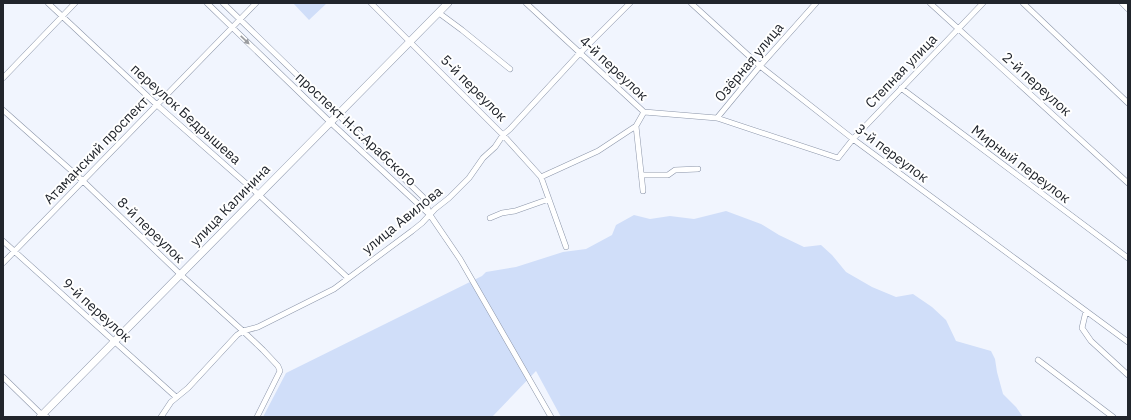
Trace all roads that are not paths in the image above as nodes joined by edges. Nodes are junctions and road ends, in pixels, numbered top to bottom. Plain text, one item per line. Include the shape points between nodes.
1 (48, 3) edge
2 (75, 3) edge
3 (207, 3) edge
4 (223, 3) edge
5 (256, 3) edge
6 (371, 3) edge
7 (448, 3) edge
8 (526, 3) edge
9 (630, 3) edge
10 (691, 3) edge
11 (816, 3) edge
12 (930, 3) edge
13 (983, 3) edge
14 (1023, 3) edge
15 (1122, 3) edge
16 (1128, 8) edge
17 (439, 13) junction
18 (63, 16) junction
19 (240, 20) junction
20 (232, 28) junction
21 (959, 29) junction
22 (410, 41) junction
23 (579, 54) junction
24 (760, 66) junction
25 (510, 69) dead end
26 (3, 78) edge
27 (901, 88) junction
28 (1128, 103) edge
29 (157, 105) junction
30 (3, 110) edge
31 (644, 112) junction
32 (338, 114) junction
33 (717, 118) junction
34 (330, 122) junction
35 (636, 126) junction
36 (503, 135) junction
37 (853, 139) junction
38 (838, 158) joint
39 (698, 169) dead end
40 (642, 176) junction
41 (541, 177) junction
42 (83, 181) junction
43 (1128, 183) edge
44 (643, 191) dead end
45 (258, 194) junction
46 (549, 199) junction
47 (430, 215) junction
48 (490, 218) dead end
49 (3, 241) edge
50 (566, 247) dead end
51 (14, 251) junction
52 (1128, 258) edge
53 (3, 263) edge
54 (180, 274) junction
55 (348, 278) junction
56 (1086, 311) junction
57 (243, 331) junction
58 (1128, 342) edge
59 (114, 343) junction
60 (1038, 360) dead end
61 (1128, 375) edge
62 (3, 377) edge
63 (176, 397) junction
64 (43, 416) edge
65 (548, 416) edge
66 (161, 417) edge
67 (257, 417) edge
68 (1113, 417) edge

1 - 18 street, переулок Бедрышева
2 - 18 street
3 - 20 street, проспект Н.С.Арабского
4 - 19 street, проспект Н.С.Арабского
5 - 19 street, Атаманский проспект
6 - 22 street, 5-й переулок
7 - 17 main road, улица Калинина
8 - 23 street, 4-й переулок
9 - 23 street, улица Авилова
10 - 24 street, 3-й переулок
11 - 24 street, Озёрная улица
12 - 21 street, 2-й переулок
13 - 21 street, Степная улица
14 - 28 street
15 - 16 street
17 - 22 main road, улица Калинина
17 - 25 street
18 - 26 street
18 - 29 street, переулок Бедрышева
19 - 20 street, Атаманский проспект
19 - 32 street, проспект Н.С.Арабского
20 - 29 street, Атаманский проспект
20 -> 34 street, проспект Н.С.Арабского
21 - 27 street, Степная улица
21 - 43 street, 2-й переулок
22 - 32 main road, улица Калинина
22 - 36 street, 5-й переулок
23 - 31 street, 4-й переулок
23 - 36 street, улица Авилова
24 - 33 street, Озёрная улица
24 - 37 street, 3-й переулок
27 - 37 street, Степная улица
27 - 52 street, Мирный переулок
29 - 42 street, Атаманский проспект
29 - 45 street, переулок Бедрышева
30 - 42 street, 8-й переулок
31 - 33 street, 4-й переулок
31 - 35 street
32 - 34 main road, улица Калинина
32 - 47 street, проспект Н.С.Арабского via 423,197
33 - 38 street, 4-й переулок
34 - 45 main road, улица Калинина
34 - 47 street, проспект Н.С.Арабского
35 - 40 street
35 - 41 street via 598,150
36 - 41 street, 5-й переулок
36 - 47 street, улица Авилова via 469,178
37 - 38 street, Степная улица
37 - 56 street, 3-й переулок
39 - 40 street
40 - 44 street
41 - 46 street, 5-й переулок
42 - 51 street, Атаманский проспект
42 - 54 street, 8-й переулок
45 - 54 main road, улица Калинина
45 - 55 street, переулок Бедрышева
46 - 48 street
46 - 50 street, 5-й переулок
47 - 55 street, улица Авилова
47 - 65 street via 460,259
49 - 51 street, 9-й переулок
51 - 53 street, Атаманский проспект
51 - 59 street, 9-й переулок
54 - 57 street, 8-й переулок
54 - 59 main road, улица Калинина
55 - 57 street, улица Авилова via 313,300 258,327
56 - 58 street, 3-й переулок
56 - 61 street via 1082,328 1091,341
57 - 63 street, улица Авилова via 233,338 188,388
57 - 67 street, 8-й переулок via 280,371
59 - 63 street, 9-й переулок
59 - 64 main road, улица Калинина
60 - 68 street
62 - 64 street
63 - 66 street, улица Авилова

